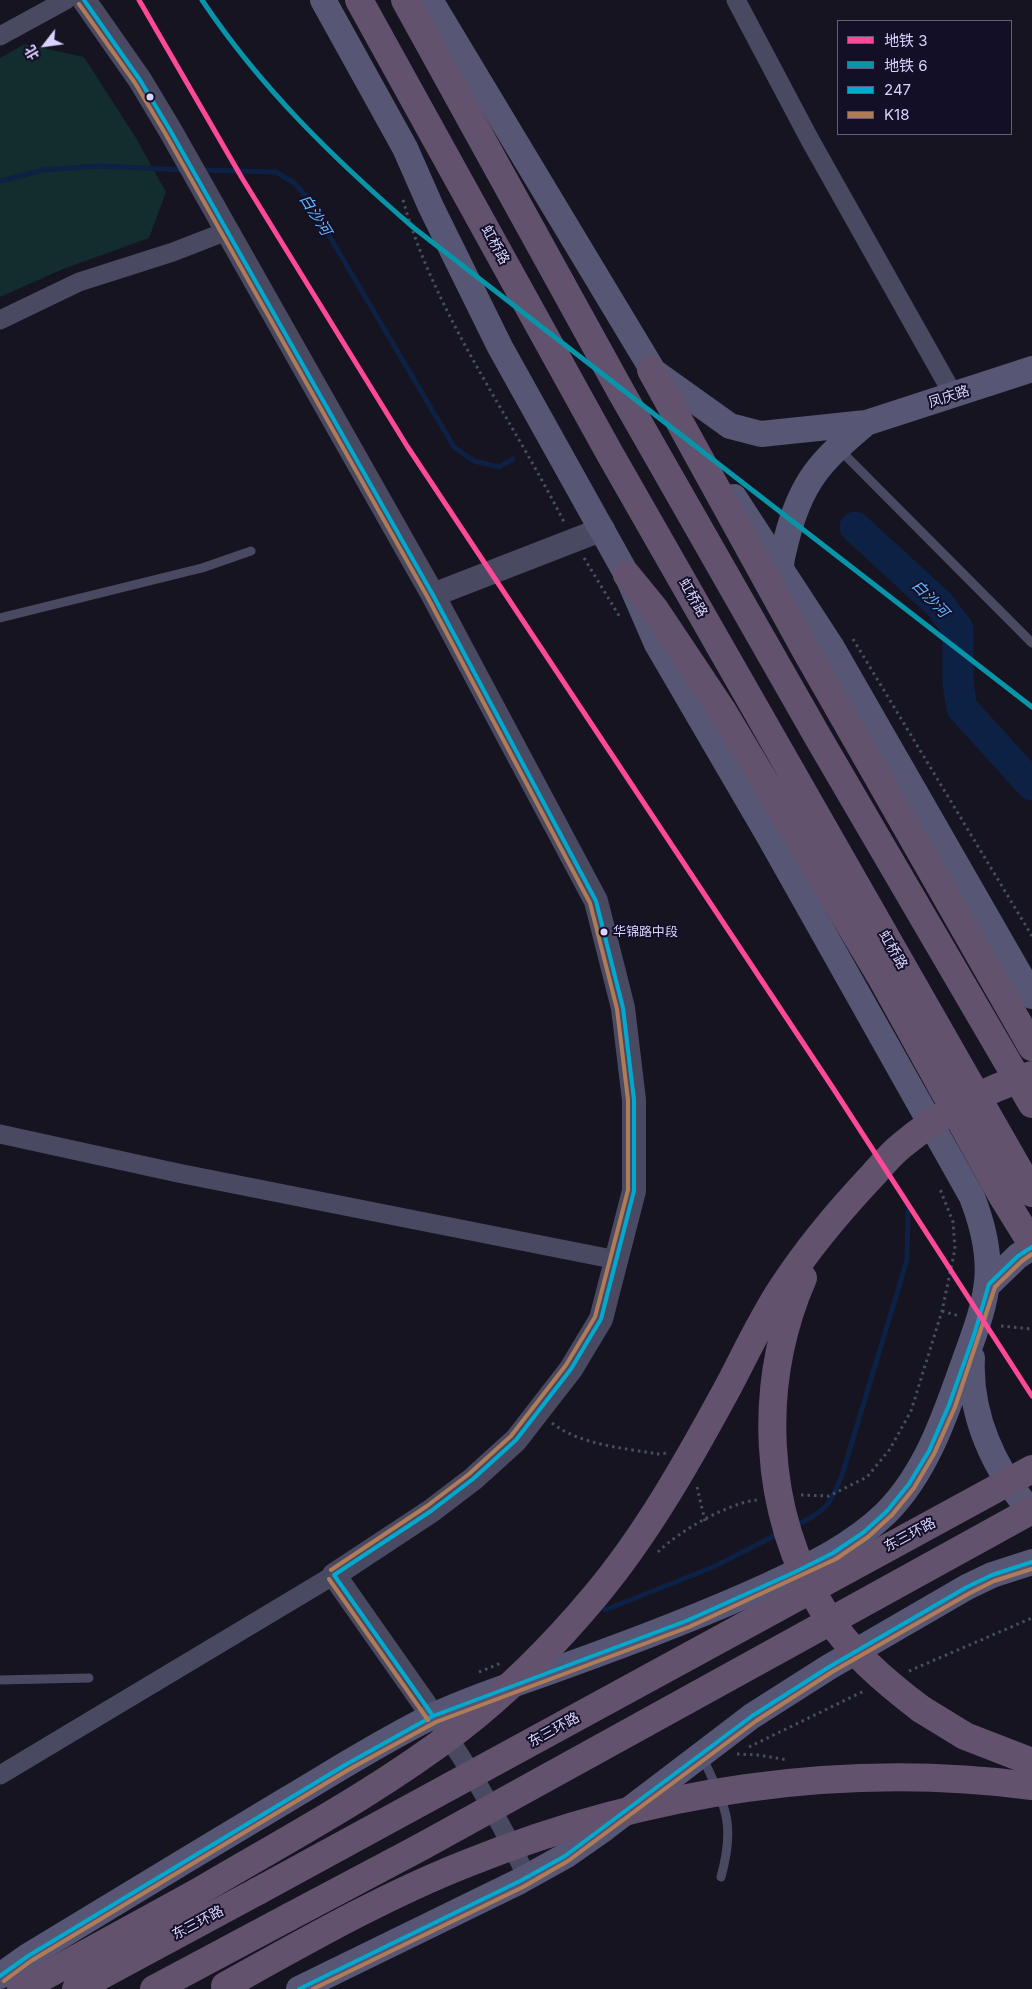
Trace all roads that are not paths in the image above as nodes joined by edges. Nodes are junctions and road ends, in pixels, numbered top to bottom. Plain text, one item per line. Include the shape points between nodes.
1 (66, 0) edge
2 (84, 0) edge
3 (323, 0) edge
4 (359, 0) edge
5 (405, 0) edge
6 (430, 0) edge
7 (736, 0) edge
8 (0, 36) edge
9 (227, 231) junction
10 (0, 320) edge
11 (1032, 369) edge
12 (651, 370) junction
13 (954, 396) junction
14 (866, 423) junction
15 (837, 447) junction
16 (602, 529) junction
17 (251, 551) dead end
18 (780, 568) junction
19 (627, 575) junction
20 (432, 595) junction
21 (0, 618) edge
22 (1032, 643) edge
23 (806, 653) junction
24 (1032, 996) edge
25 (1032, 1047) edge
26 (1032, 1075) edge
27 (1032, 1104) edge
28 (0, 1134) edge
29 (1032, 1193) edge
30 (851, 1198) junction
31 (1032, 1246) edge
32 (617, 1260) junction
33 (989, 1284) junction
34 (967, 1325) junction
35 (1032, 1469) edge
36 (1032, 1511) edge
37 (1032, 1562) edge
38 (334, 1575) junction
39 (90, 1678) dead end
40 (0, 1680) edge
41 (434, 1716) junction
42 (703, 1758) junction
43 (1032, 1762) edge
44 (0, 1775) edge
45 (1032, 1786) edge
46 (721, 1876) dead end
47 (527, 1877) junction
48 (0, 1976) edge
49 (222, 1988) edge
50 (21, 1989) edge
51 (76, 1989) edge
52 (154, 1989) edge
53 (299, 1989) edge

1 - 8 street
2 - 9 street via 140,80
3 - 16 main road via 405,148 500,347
4 - 29 highway, 虹桥路 via 610,454
5 - 27 highway via 624,399
6 - 12 main road
7 - 13 street via 810,140
9 - 10 street via 78,282
9 - 20 street
11 - 13 main road, 凤庆路
12 - 14 main road via 730,426 761,434
12 - 18 main road
12 - 23 highway
13 - 14 main road, 凤庆路
14 - 15 main road
15 - 18 main road via 809,480 795,508
15 - 22 lane
16 - 19 main road
16 - 20 street
17 - 21 lane via 202,568
18 - 23 main road
18 - 24 main road via 831,646
19 - 31 highway via 654,608 722,710 881,977
19 - 33 main road via 657,644 972,1197 983,1225
20 - 32 street via 596,901 623,1008 634,1100 634,1191
23 - 25 highway
26 - 30 highway, bridge via 979,1095 900,1146
28 - 32 street via 178,1173
30 - 43 highway, bridge via 814,1255 793,1301 782,1339 774,1391 772,1436 784,1522 800,1566 823,1610 884,1681 921,1710 965,1736
30 - 50 highway, bridge via 780,1290 724,1395 629,1551 596,1595 515,1681 473,1717 353,1802
31 - 33 main road
32 - 38 street via 601,1319 571,1368 516,1440 432,1511
33 - 34 main road
34 - 36 main road via 971,1382 978,1416 996,1459
34 - 41 main road via 949,1405 929,1451 909,1484 864,1532 825,1557 711,1610
35 - 51 highway, 东三环路, bridge
36 - 52 highway, bridge via 421,1847
37 - 42 main road via 983,1579 829,1667 752,1716
38 - 41 street
38 - 44 street
39 - 40 lane
41 - 47 street via 466,1762
41 - 48 main road via 248,1823
42 - 46 lane via 729,1824 728,1850
42 - 47 main road via 565,1856
45 - 49 highway, bridge via 989,1780 920,1777 772,1783 697,1795 609,1816 547,1834 468,1863 347,1920
47 - 53 main road

